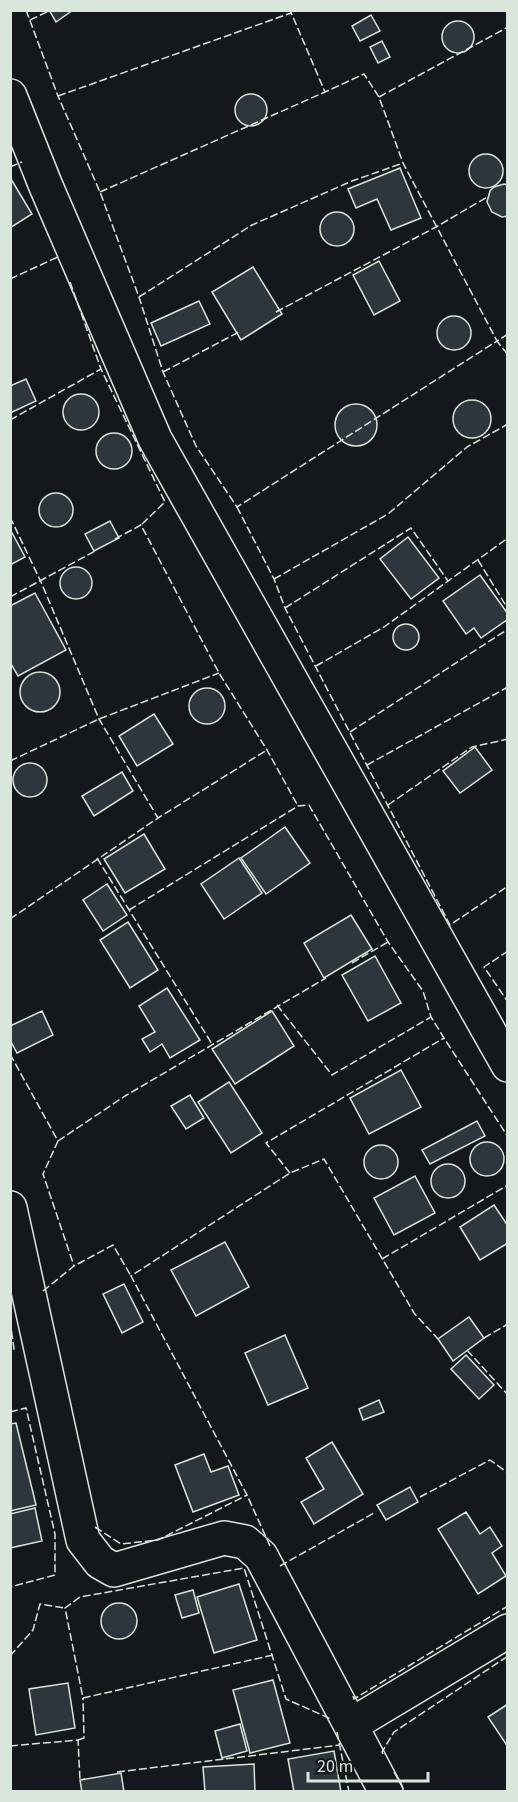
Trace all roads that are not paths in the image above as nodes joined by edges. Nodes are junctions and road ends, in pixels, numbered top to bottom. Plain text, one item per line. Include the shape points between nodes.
1 (10, 96) edge
2 (507, 1065) edge
3 (10, 1208) edge
4 (507, 1631) edge
5 (351, 1725) junction
6 (386, 1791) edge

1 - 2 street via 155,439
3 - 5 street via 83,1540 100,1562 114,1569 224,1538 245,1542 261,1556
4 - 5 street
5 - 6 street

